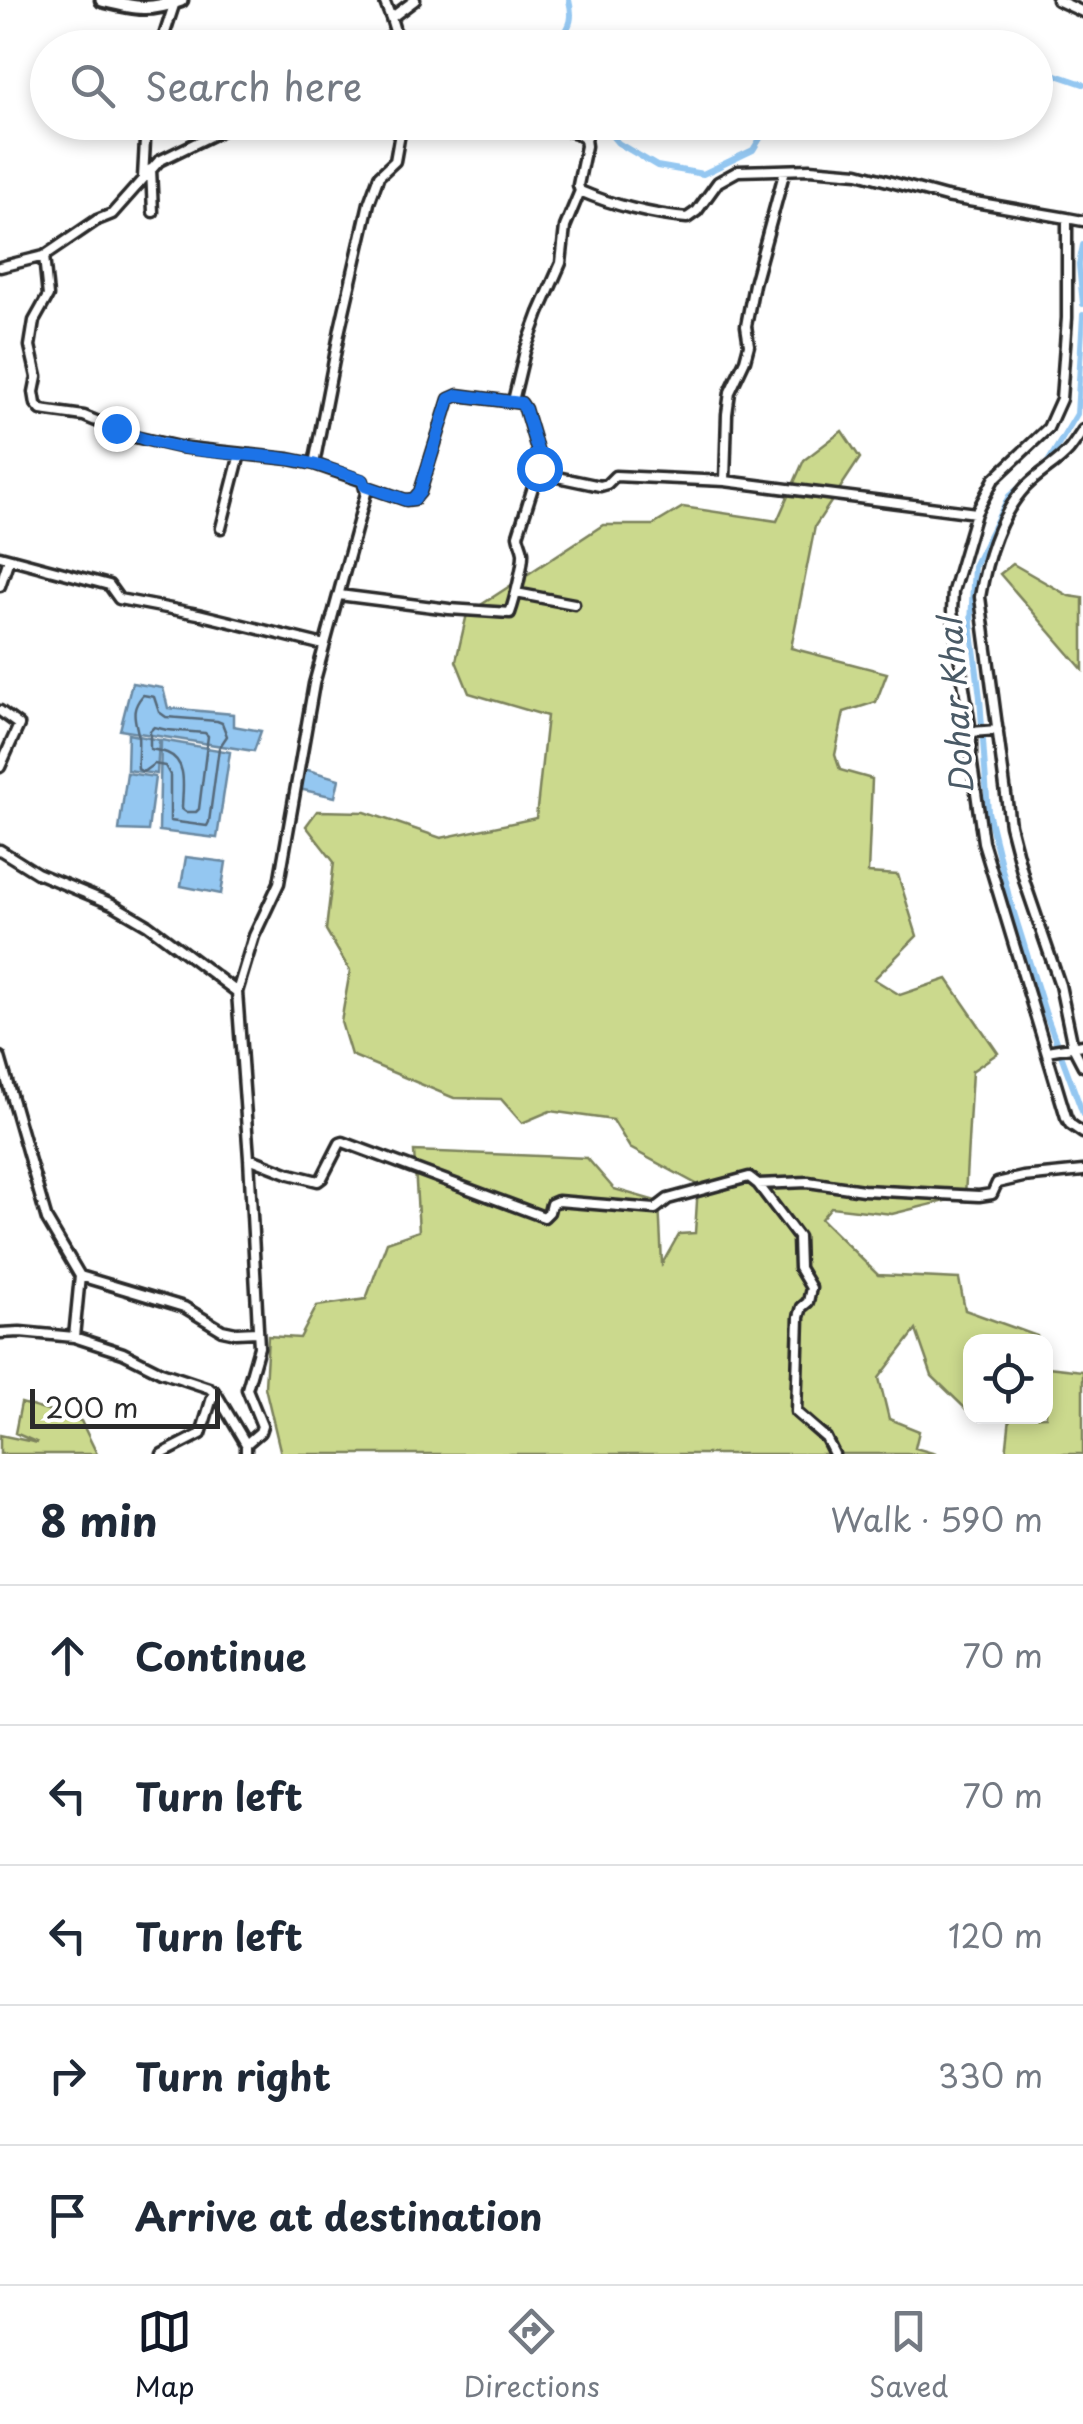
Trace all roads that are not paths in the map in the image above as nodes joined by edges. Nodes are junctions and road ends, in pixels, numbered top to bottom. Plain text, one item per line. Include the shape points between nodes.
1 (102, 0) edge
2 (384, 0) edge
3 (415, 0) edge
4 (1057, 0) edge
5 (178, 1) edge
6 (1083, 12) edge
7 (392, 18) junction
8 (167, 30) edge
9 (395, 30) edge
10 (145, 140) edge
11 (203, 140) edge
12 (399, 140) edge
13 (585, 140) edge
14 (151, 169) junction
15 (786, 170) junction
16 (143, 178) junction
17 (580, 190) junction
18 (153, 212) dead end
19 (1067, 218) junction
20 (1081, 221) edge
21 (44, 256) junction
22 (0, 267) edge
23 (514, 401) junction
24 (1083, 430) edge
25 (240, 454) junction
26 (314, 464) junction
27 (539, 468) junction
28 (726, 481) junction
29 (365, 486) junction
30 (976, 513) junction
31 (221, 528) dead end
32 (4, 557) edge
33 (0, 586) edge
34 (516, 593) junction
35 (339, 595) junction
36 (574, 604) dead end
37 (324, 645) junction
38 (0, 712) edge
39 (994, 730) junction
40 (973, 732) junction
41 (0, 766) edge
42 (0, 850) edge
43 (237, 992) junction
44 (1075, 1046) edge
45 (1048, 1051) junction
46 (0, 1057) edge
47 (1083, 1066) edge
48 (1083, 1133) edge
49 (249, 1158) junction
50 (1083, 1171) edge
51 (758, 1184) junction
52 (80, 1276) junction
53 (258, 1332) junction
54 (0, 1333) edge
55 (74, 1337) junction
56 (214, 1391) junction
57 (246, 1449) edge
58 (162, 1454) edge
59 (834, 1454) edge

1 - 5 main road via 137,8
2 - 7 street
3 - 7 street
4 - 6 street
5 - 8 street
7 - 9 street
10 - 16 street
11 - 14 street
12 - 26 street via 395,161 378,176 369,202
13 - 17 street
14 - 16 street
14 - 18 street
15 - 17 street via 728,176 687,218
15 - 19 street via 858,173
15 - 28 street via 754,284 745,360 730,392
16 - 21 street via 112,214
17 - 23 street
19 - 20 street
19 - 30 street via 1061,399 1048,428 994,479
21 - 22 street
21 - 25 street via 48,296 30,346 41,410 84,416 179,447
23 - 27 street via 525,409
23 - 29 street via 449,399 414,499
24 - 39 street via 1021,492 1005,516 983,580
25 - 26 street
25 - 31 street
26 - 29 street
27 - 28 street via 600,486 615,476
27 - 34 street via 517,539 523,550
28 - 30 street
29 - 35 street
30 - 40 street via 952,611
32 - 33 street
32 - 37 street via 109,585 119,599
34 - 35 street via 507,614
34 - 36 street
35 - 37 street
37 - 43 street via 279,883
38 - 41 street via 18,725
39 - 40 street
39 - 44 street via 1010,826
40 - 45 street via 983,842
42 - 43 street via 148,925
43 - 49 street
44 - 45 street
44 - 47 street
45 - 48 street via 1066,1117
46 - 52 street via 47,1220
49 - 51 street via 318,1180 343,1142 544,1217 558,1201 655,1208 742,1178
49 - 53 street
50 - 51 street via 997,1183 992,1194 979,1196
51 - 59 street via 798,1237 799,1268 811,1288 799,1317 796,1412
52 - 53 street via 184,1307 222,1330
52 - 55 street
53 - 57 street via 247,1390 262,1426
54 - 55 street
55 - 56 street
56 - 57 street
56 - 58 street via 201,1434

